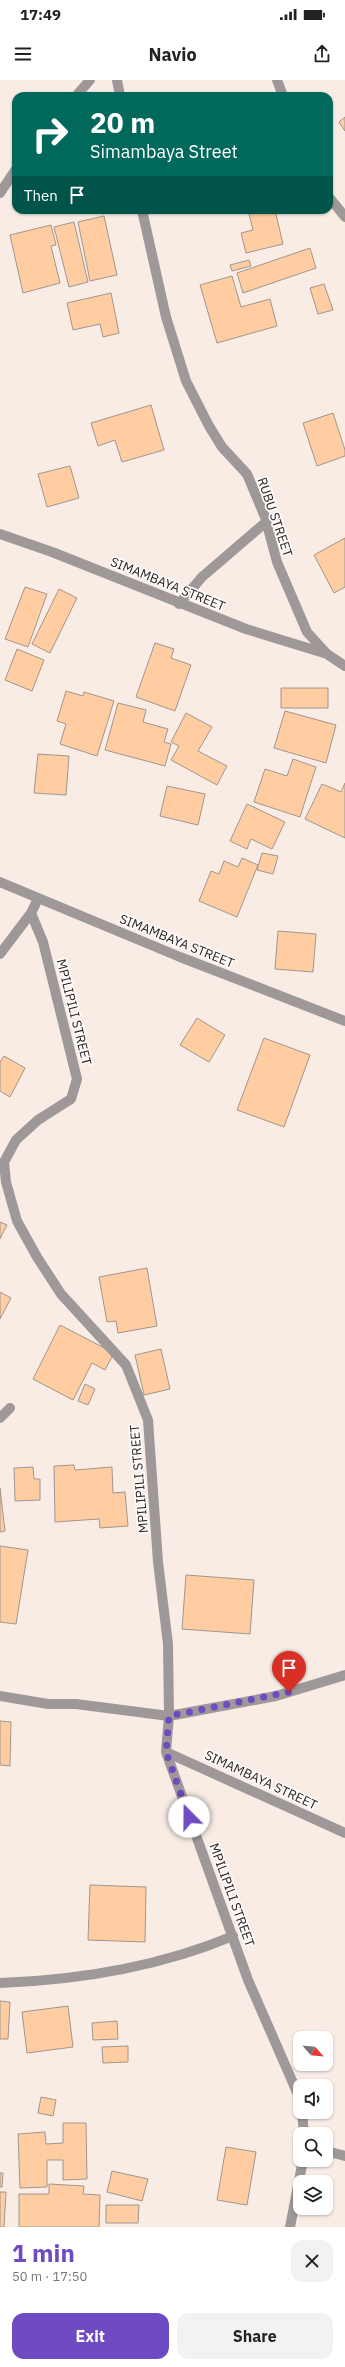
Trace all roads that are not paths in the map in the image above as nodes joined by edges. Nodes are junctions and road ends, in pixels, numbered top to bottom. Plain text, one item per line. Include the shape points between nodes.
1 (90, 80) edge
2 (117, 80) edge
3 (277, 80) edge
4 (80, 92) edge
5 (119, 92) edge
6 (282, 92) edge
7 (12, 175) edge
8 (0, 193) edge
9 (333, 202) edge
10 (143, 214) edge
11 (345, 216) edge
12 (266, 522) junction
13 (0, 534) edge
14 (179, 604) junction
15 (327, 654) junction
16 (345, 666) edge
17 (0, 882) edge
18 (38, 899) junction
19 (31, 913) junction
20 (0, 954) edge
21 (345, 1021) edge
22 (10, 1408) dead end
23 (0, 1418) edge
24 (345, 1674) edge
25 (0, 1696) edge
26 (169, 1716) junction
27 (166, 1752) junction
28 (345, 1833) edge
29 (233, 1936) junction
30 (0, 1983) edge
31 (293, 2083) edge
32 (333, 2153) edge
33 (345, 2156) edge
34 (302, 2167) edge
35 (290, 2227) edge

1 - 4 street
2 - 5 street
3 - 6 street
7 - 8 street
9 - 11 street
10 - 12 street, RUBU STREET via 166,317 186,381 208,426 222,447 247,474
12 - 14 street via 202,577
12 - 15 street, RUBU STREET via 277,562 307,632
13 - 14 street, SIMAMBAYA STREET via 52,552
14 - 15 street, SIMAMBAYA STREET via 246,629
15 - 16 street, RUBU STREET
17 - 18 street, SIMAMBAYA STREET
18 - 19 street
18 - 21 street, SIMAMBAYA STREET
19 - 20 street
19 - 26 street, MPILIPILI STREET via 43,942 77,1079 71,1099 38,1120 16,1140 4,1162 6,1182 17,1221 38,1257 61,1294 126,1365 148,1420 158,1562 168,1644
22 - 23 street
24 - 26 street via 276,1696
25 - 26 street via 48,1704 76,1704
26 - 27 street, MPILIPILI STREET
27 - 28 street, SIMAMBAYA STREET
27 - 29 street, MPILIPILI STREET
29 - 30 street via 195,1952 140,1966 34,1982
29 - 31 street, MPILIPILI STREET via 248,1980
32 - 33 street
34 - 35 street

